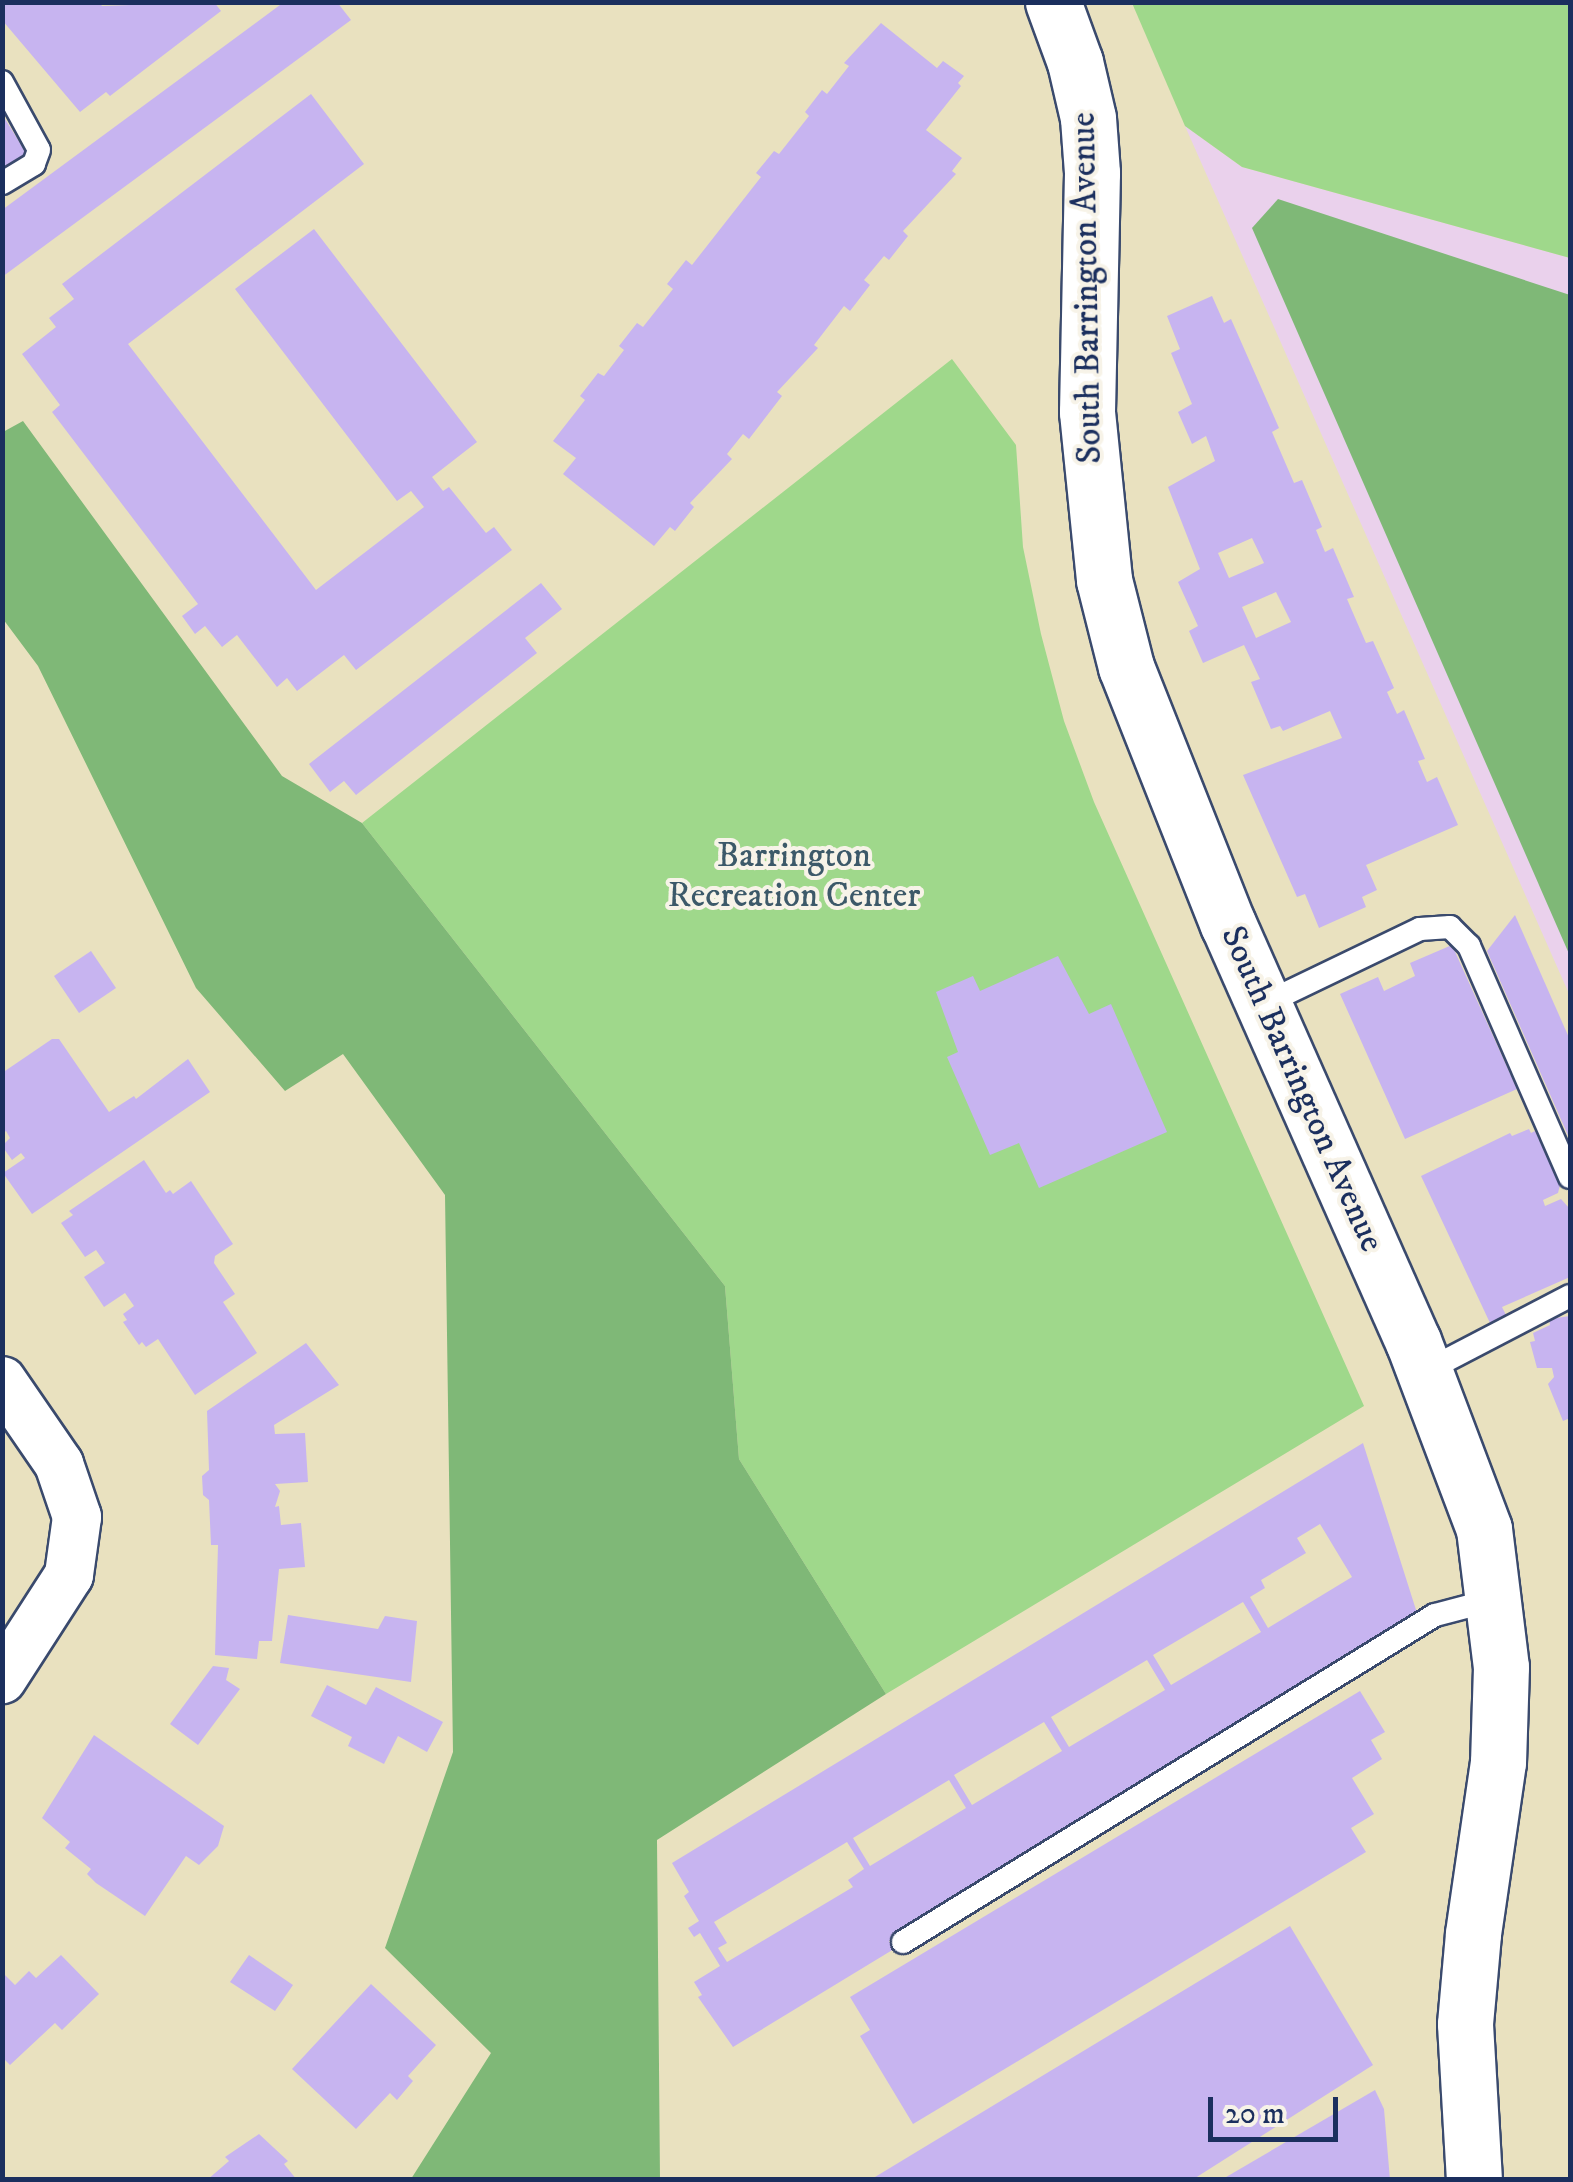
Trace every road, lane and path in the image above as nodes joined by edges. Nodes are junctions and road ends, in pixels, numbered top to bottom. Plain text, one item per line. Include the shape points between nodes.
1 (1053, 2) edge
2 (2, 82) edge
3 (2, 182) edge
4 (1264, 1004) junction
5 (1570, 1177) edge
6 (1570, 1296) edge
7 (1426, 1371) junction
8 (2, 1382) edge
9 (1496, 1599) junction
10 (2, 1679) edge
11 (903, 1942) dead end
12 (1474, 2180) edge

1 - 4 street, South Barrington Avenue via 1088,118 1087,412 1104,580 1154,744
2 - 3 lane via 39,150 34,164
4 - 5 lane via 1420,929 1450,928 1469,946
4 - 7 street, South Barrington Avenue
6 - 7 lane
7 - 9 street, South Barrington Avenue via 1484,1529
8 - 10 street via 58,1464 76,1517 69,1574
9 - 11 lane via 1435,1615
9 - 12 street, South Barrington Avenue via 1498,1762 1465,2024

